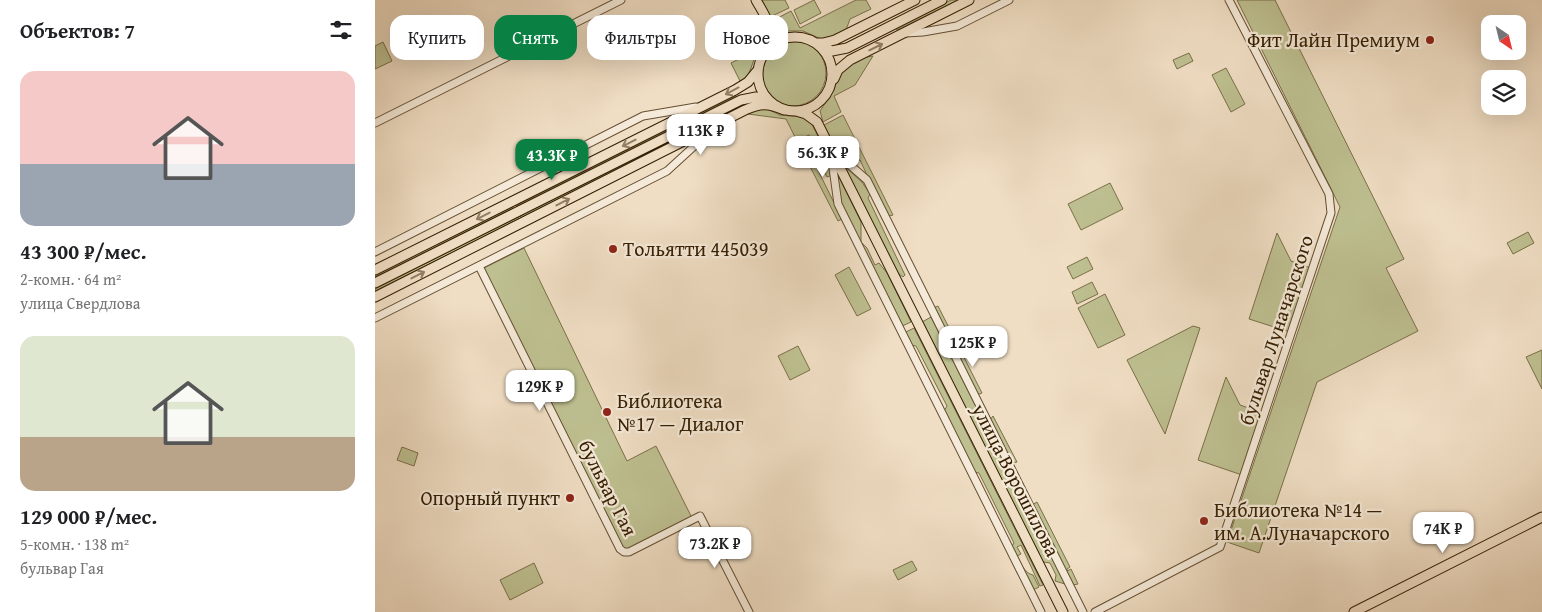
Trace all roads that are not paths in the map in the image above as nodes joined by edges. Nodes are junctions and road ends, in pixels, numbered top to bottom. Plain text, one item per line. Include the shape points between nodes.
1 (621, 0) edge
2 (757, 0) edge
3 (901, 0) edge
4 (915, 0) edge
5 (942, 0) edge
6 (969, 0) edge
7 (1009, 0) edge
8 (1229, 0) edge
9 (893, 11) junction
10 (764, 15) edge
11 (903, 33) junction
12 (788, 35) edge
13 (795, 36) junction
14 (788, 38) edge
15 (818, 44) junction
16 (847, 48) junction
17 (760, 60) edge
18 (757, 71) junction
19 (832, 73) junction
20 (758, 81) junction
21 (831, 84) junction
22 (825, 96) junction
23 (767, 99) junction
24 (741, 100) junction
25 (703, 106) junction
26 (784, 110) junction
27 (796, 111) junction
28 (817, 122) junction
29 (375, 123) edge
30 (720, 123) junction
31 (831, 149) junction
32 (375, 252) edge
33 (479, 266) junction
34 (375, 270) edge
35 (375, 283) edge
36 (375, 297) edge
37 (375, 318) edge
38 (1542, 518) edge
39 (749, 612) edge
40 (1041, 612) edge
41 (1063, 612) edge
42 (1083, 612) edge
43 (1095, 612) edge
44 (1354, 612) edge

1 - 29 street
2 - 10 main road
3 - 9 street
4 - 9 main road
5 - 16 main road
6 - 11 main road
7 - 11 street via 957,26
8 - 43 street, бульвар Луначарского via 1329,194 1331,213 1220,547
9 - 15 main road via 829,43
21 -> 11 main road via 838,70 850,60
12 - 13 main road
13 - 14 main road
13 - 15 main road
15 - 16 main road via 832,51
15 - 19 main road via 831,62
16 - 19 main road
17 - 18 main road
18 - 20 main road
18 -> 25 main road via 748,82
19 - 21 main road
20 - 23 main road
20 - 24 main road
21 - 22 main road
22 - 27 main road via 810,108
22 - 28 main road
23 - 24 main road
23 - 26 main road
24 - 35 main road
25 - 32 street via 643,116
25 -> 34 main road
26 - 27 main road
26 - 30 main road via 760,104
27 - 28 main road
28 - 31 main road, улица Ворошилова
30 - 33 street via 667,172
36 -> 30 main road
31 - 40 street via 837,204
31 - 41 main road, улица Ворошилова
31 - 42 street via 867,180
33 - 37 street
33 - 39 street, бульвар Гая via 620,549 629,552 700,516
38 - 44 main road

